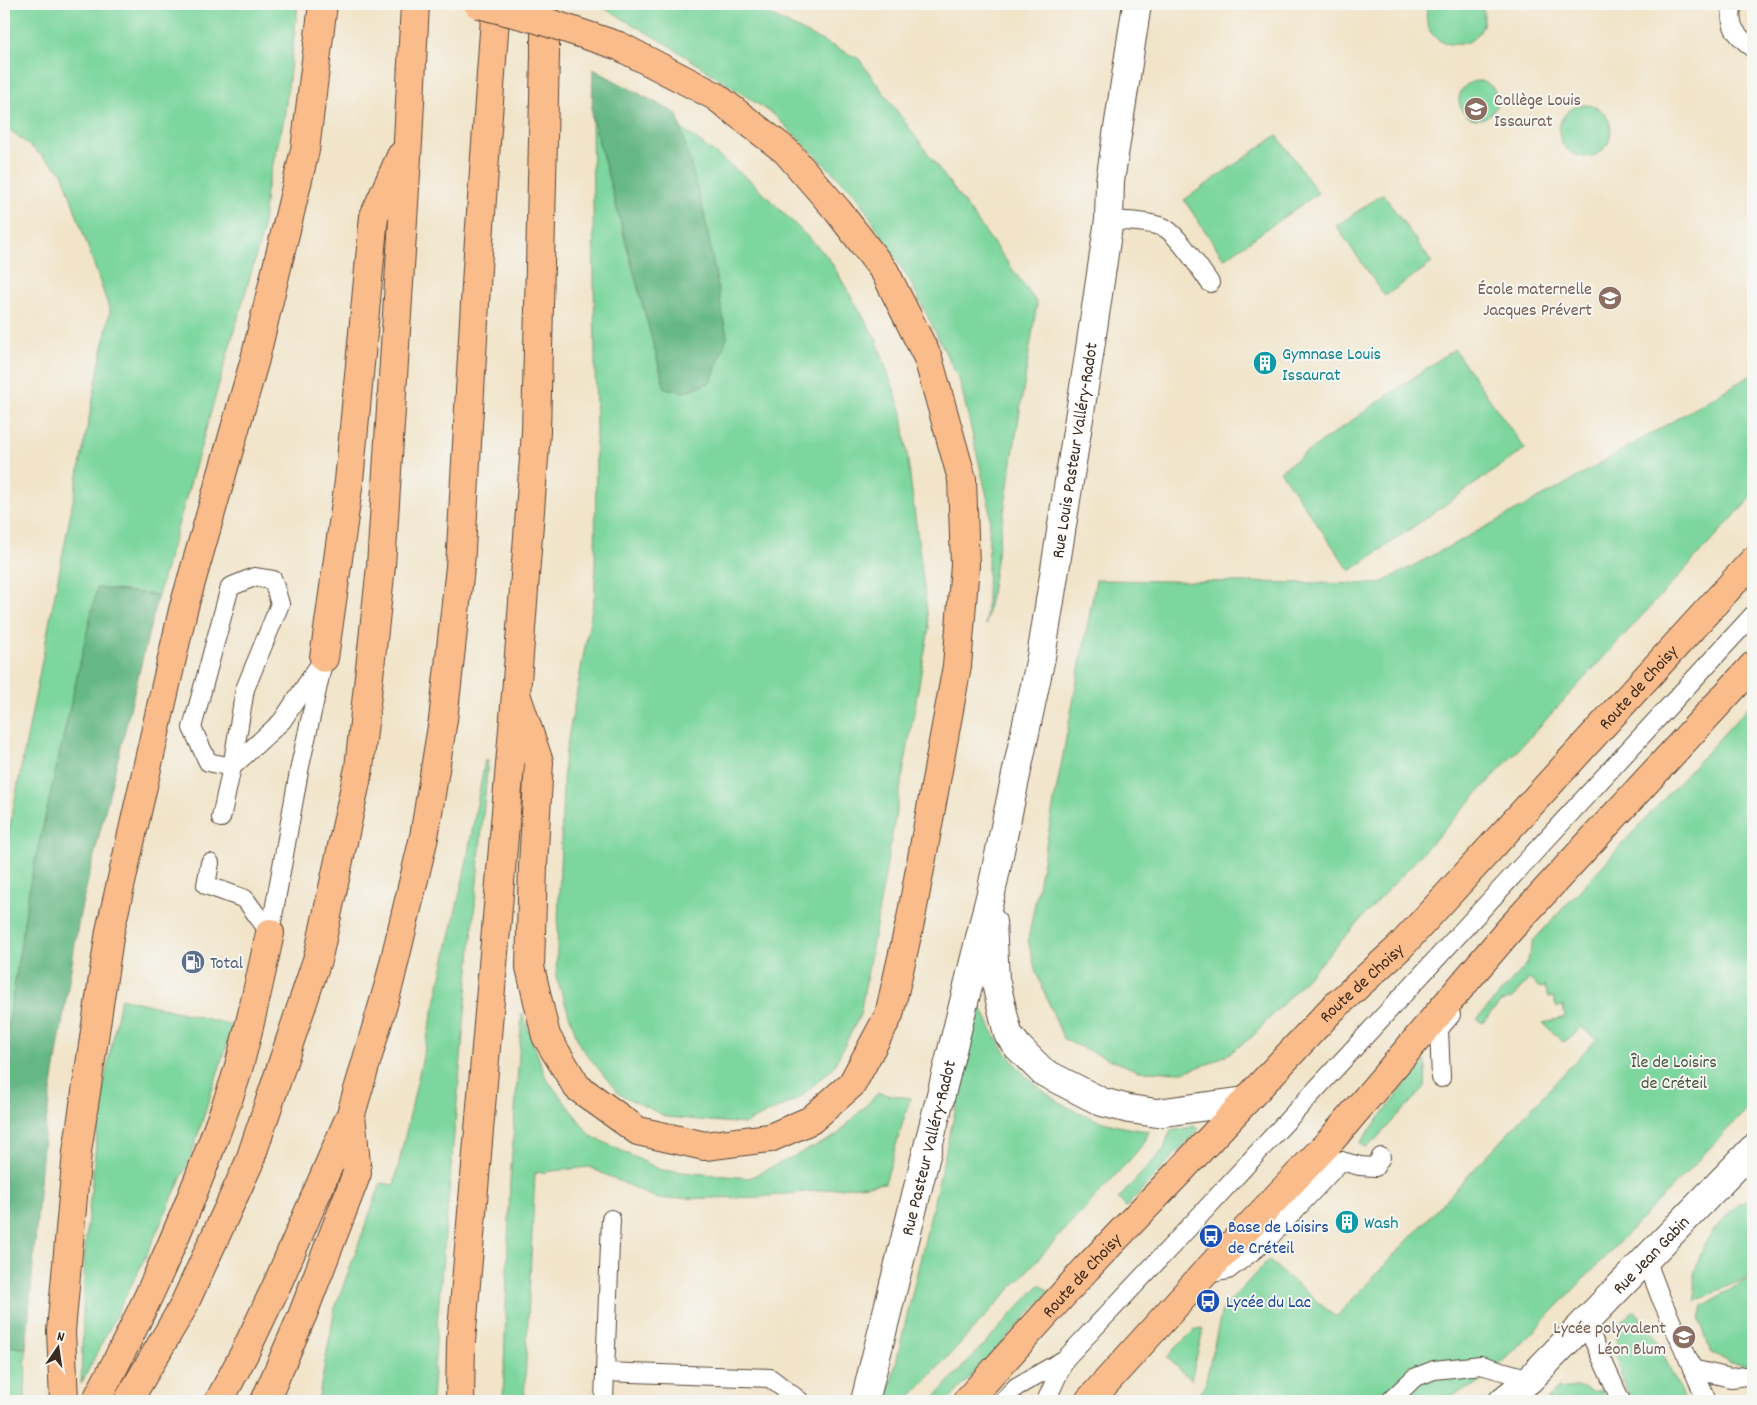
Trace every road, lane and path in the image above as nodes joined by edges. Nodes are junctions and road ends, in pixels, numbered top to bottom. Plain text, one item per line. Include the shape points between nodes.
1 (323, 4) edge
2 (415, 4) edge
3 (478, 4) edge
4 (496, 4) edge
5 (545, 4) edge
6 (1137, 4) edge
7 (1733, 4) edge
8 (1753, 48) edge
9 (408, 141) junction
10 (1108, 220) junction
11 (1210, 283) dead end
12 (1753, 561) edge
13 (1753, 615) edge
14 (324, 658) junction
15 (1753, 666) edge
16 (516, 694) junction
17 (232, 767) junction
18 (220, 818) dead end
19 (210, 864) dead end
20 (991, 893) junction
21 (1510, 929) junction
22 (270, 933) junction
23 (1440, 1078) dead end
24 (1244, 1101) junction
25 (351, 1114) junction
26 (1753, 1148) edge
27 (1336, 1150) junction
28 (1381, 1157) dead end
29 (611, 1219) dead end
30 (1646, 1259) junction
31 (1585, 1322) junction
32 (1065, 1359) junction
33 (1692, 1369) junction
34 (605, 1372) junction
35 (1753, 1375) edge
36 (1530, 1379) junction
37 (64, 1401) edge
38 (96, 1401) edge
39 (128, 1401) edge
40 (219, 1401) edge
41 (265, 1401) edge
42 (460, 1401) edge
43 (604, 1401) edge
44 (800, 1401) edge
45 (865, 1401) edge
46 (967, 1401) edge
47 (1003, 1401) edge
48 (1046, 1401) edge
49 (1089, 1401) edge
50 (1390, 1401) edge
51 (1503, 1401) edge
52 (1621, 1401) edge
53 (1707, 1401) edge

1 - 37 main road via 305,150 255,359 183,610 110,931 77,1152 61,1331
2 - 9 main road
3 - 16 main road, bridge via 619,46 715,96 786,151 885,272 928,358 962,479 965,564 957,666 911,918 889,1015 852,1084 810,1120 770,1138 704,1146 638,1131 577,1088 546,1036 530,967 539,762
4 - 25 main road via 460,567 443,720 424,837 389,984
5 - 16 main road via 536,432
6 - 10 street, Rue Louis Pasteur Valléry-Radot via 1110,181
7 - 8 lane via 1732,24 1736,34
9 - 14 main road via 374,216 349,481
9 - 39 main road via 381,566 359,768 320,947 249,1163 182,1309
10 - 11 lane via 1164,227 1176,236
10 - 20 street, Rue Louis Pasteur Valléry-Radot via 1041,657
12 - 24 main road, Route de Choisy via 1400,947 1331,1010
13 - 32 lane, Route de Choisy
14 - 17 lane via 282,721
14 - 22 lane via 300,766
15 - 21 main road
16 - 42 main road via 461,1342
17 - 17 lane via 208,762 192,728 230,587 254,577 273,580 280,604 245,689
17 - 18 lane
19 - 22 lane via 206,884 245,899
20 - 24 street via 995,978 1008,1034 1043,1072 1102,1102 1129,1109 1157,1113
20 - 45 street, Rue Pasteur Valléry-Radot
21 - 23 lane via 1497,962 1439,1029
21 - 27 main road
22 - 38 main road via 237,1075 204,1165 167,1258
24 - 46 main road, Route de Choisy
25 - 40 main road via 276,1287
25 - 41 main road via 357,1173 302,1316
26 - 30 street, Rue Jean Gabin
27 - 28 lane via 1360,1166 1375,1167
27 - 49 main road via 1203,1276
29 - 34 lane
30 - 31 street, Rue Jean Gabin
30 - 33 lane
31 - 36 street, Rue Jean Gabin
31 - 52 lane
32 - 47 lane, Route de Choisy via 1016,1387
32 - 48 lane, Route de Choisy
33 - 35 lane via 1731,1378
33 - 53 lane
34 - 43 lane
34 - 44 lane via 770,1378
36 - 50 lane via 1481,1365 1434,1370 1414,1378
36 - 51 street, Rue Jean Gabin

